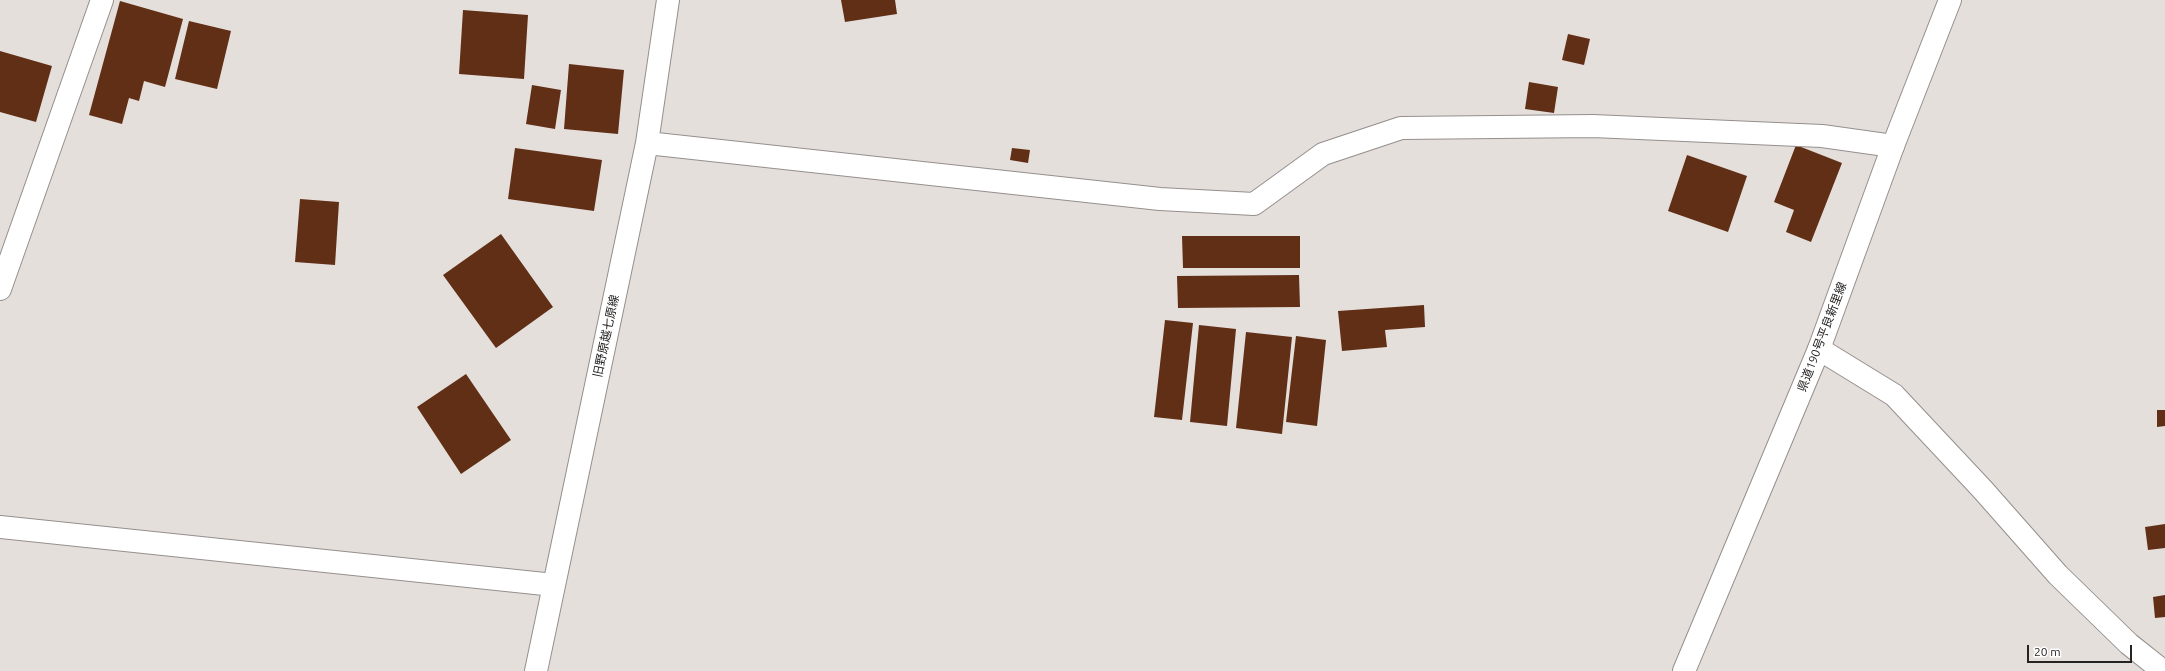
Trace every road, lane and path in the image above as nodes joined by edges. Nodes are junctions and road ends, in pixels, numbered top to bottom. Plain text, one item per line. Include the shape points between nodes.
1 (102, 0) edge
2 (668, 0) edge
3 (1950, 0) edge
4 (647, 143) junction
5 (1893, 146) junction
6 (0, 289) edge
7 (1819, 349) junction
8 (0, 527) edge
9 (554, 585) junction
10 (536, 671) edge
11 (1684, 671) edge
12 (2163, 671) edge

1 - 6 street
2 - 4 street, 旧野原越七原線
3 - 5 street, 県道190号平良新里線
4 - 5 street via 1160,199 1254,204 1323,154 1401,128 1593,126 1822,136
4 - 9 street, 旧野原越七原線
5 - 7 street, 県道190号平良新里線
7 - 11 street, 県道190号平良新里線
7 - 12 street via 1894,395 2058,575 2129,644
8 - 9 street
9 - 10 street, 旧野原越七原線

